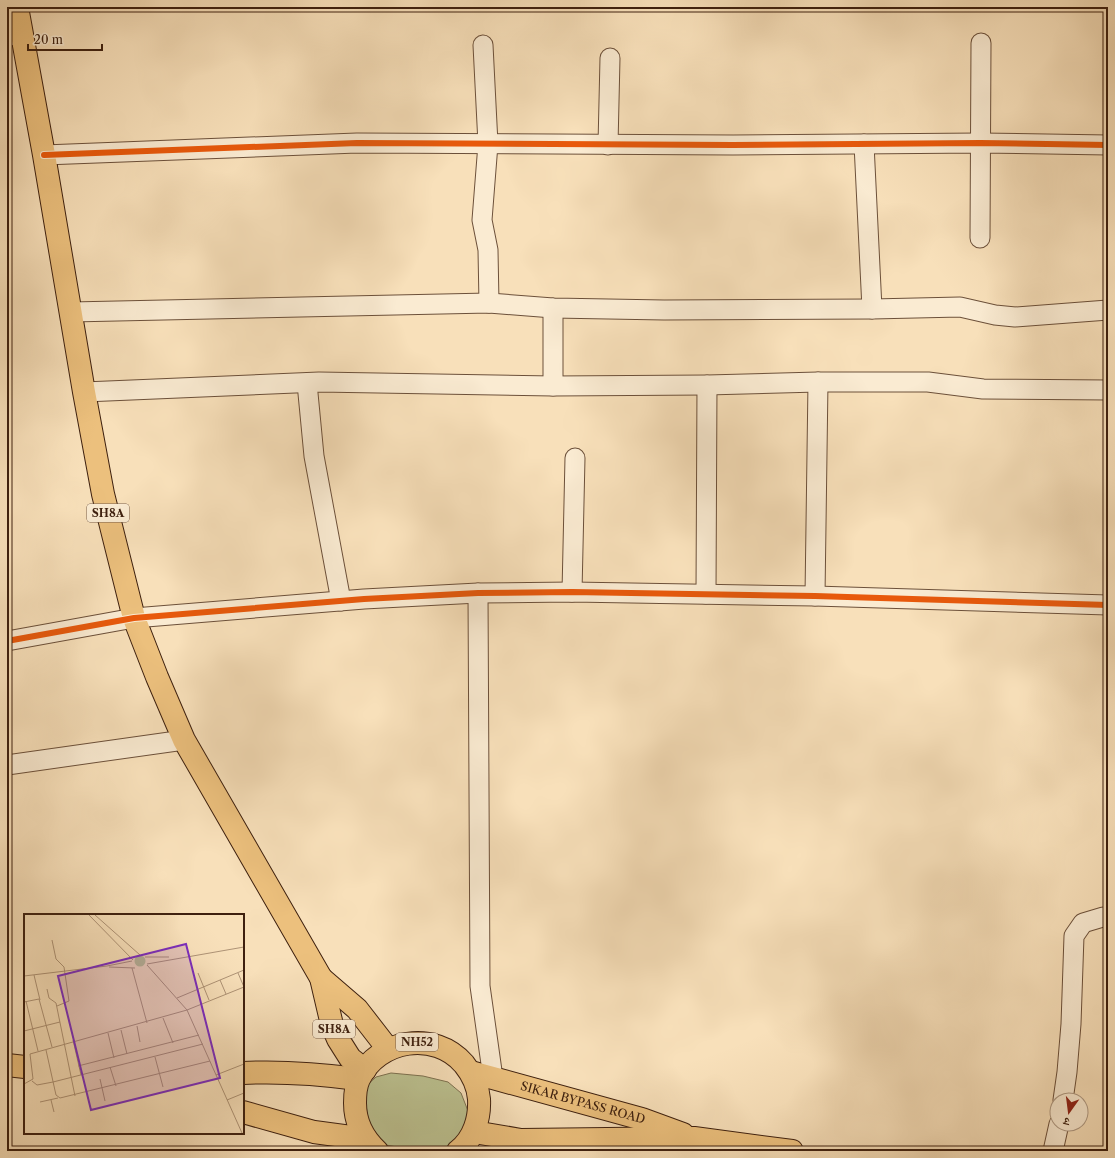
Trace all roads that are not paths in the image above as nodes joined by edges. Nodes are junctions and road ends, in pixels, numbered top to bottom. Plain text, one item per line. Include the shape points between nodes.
1 (17, 7) edge
2 (14, 35) edge
3 (981, 43) dead end
4 (483, 45) dead end
5 (610, 58) dead end
6 (488, 144) junction
7 (864, 144) junction
8 (980, 144) junction
9 (608, 145) junction
10 (1108, 145) edge
11 (44, 155) junction
12 (980, 238) dead end
13 (489, 303) junction
14 (553, 308) junction
15 (872, 309) junction
16 (1108, 310) edge
17 (71, 312) junction
18 (818, 382) junction
19 (307, 383) junction
20 (707, 385) junction
21 (553, 386) junction
22 (1108, 390) edge
23 (84, 392) junction
24 (575, 458) dead end
25 (572, 592) junction
26 (478, 594) junction
27 (706, 594) junction
28 (815, 596) junction
29 (341, 601) junction
30 (1108, 605) edge
31 (134, 618) junction
32 (7, 641) edge
33 (184, 740) junction
34 (7, 765) edge
35 (1108, 917) edge
36 (321, 978) junction
37 (388, 1049) junction
38 (7, 1065) edge
39 (24, 1067) edge
40 (471, 1072) junction
41 (244, 1073) edge
42 (362, 1075) junction
43 (493, 1078) junction
44 (1064, 1092) edge
45 (244, 1112) edge
46 (1057, 1132) edge
47 (694, 1138) junction
48 (469, 1143) edge
49 (371, 1145) edge
50 (792, 1151) edge
51 (1053, 1151) edge

1 - 2 main road, SH8A
2 - 11 main road, SH8A
3 - 8 street
4 - 6 street
5 - 9 street
6 - 9 street
6 - 11 street via 357,143
6 - 13 street via 482,220 488,250
7 - 8 street
7 - 9 street
7 - 15 street
8 - 10 street
8 - 12 street
11 - 17 main road, SH8A
13 - 14 street
13 - 17 street
14 - 15 street
14 - 21 street
15 - 16 street via 960,307 1015,317
17 - 23 main road, SH8A
18 - 20 street
18 - 22 street via 928,382 983,389
18 - 28 street
19 - 21 street
19 - 23 street
19 - 29 street via 314,456
20 - 21 street
20 - 27 street
23 - 31 main road, SH8A via 103,494
24 - 25 street
25 - 26 street
25 - 27 street
26 - 29 street
26 - 43 street via 480,986
27 - 28 street
28 - 30 street
29 - 31 street
31 - 32 street
31 - 33 main road, SH8A
33 - 34 street
33 - 36 main road, SH8A
35 - 44 street via 1083,923 1074,936 1071,1024
36 - 37 main road, SH8A via 357,1010
36 - 42 main road, SH8A via 332,1024
37 - 40 main road, SIKAR BYPASS ROAD / NH52 via 406,1043 425,1042 443,1047 459,1057
37 - 42 main road, SIKAR BYPASS ROAD / NH52 via 372,1062
38 - 39 main road
40 - 43 main road, SIKAR BYPASS ROAD / NH52
40 - 48 main road, SIKAR BYPASS ROAD / NH52 via 478,1091 479,1112
41 - 42 main road
42 - 49 main road via 355,1096 355,1111 359,1126
43 - 47 main road, SIKAR BYPASS ROAD / NH52 via 642,1119
45 - 49 main road
46 - 51 street
47 - 48 main road, SIKAR BYPASS ROAD / NH52
47 - 50 main road, SIKAR BYPASS ROAD / NH52

